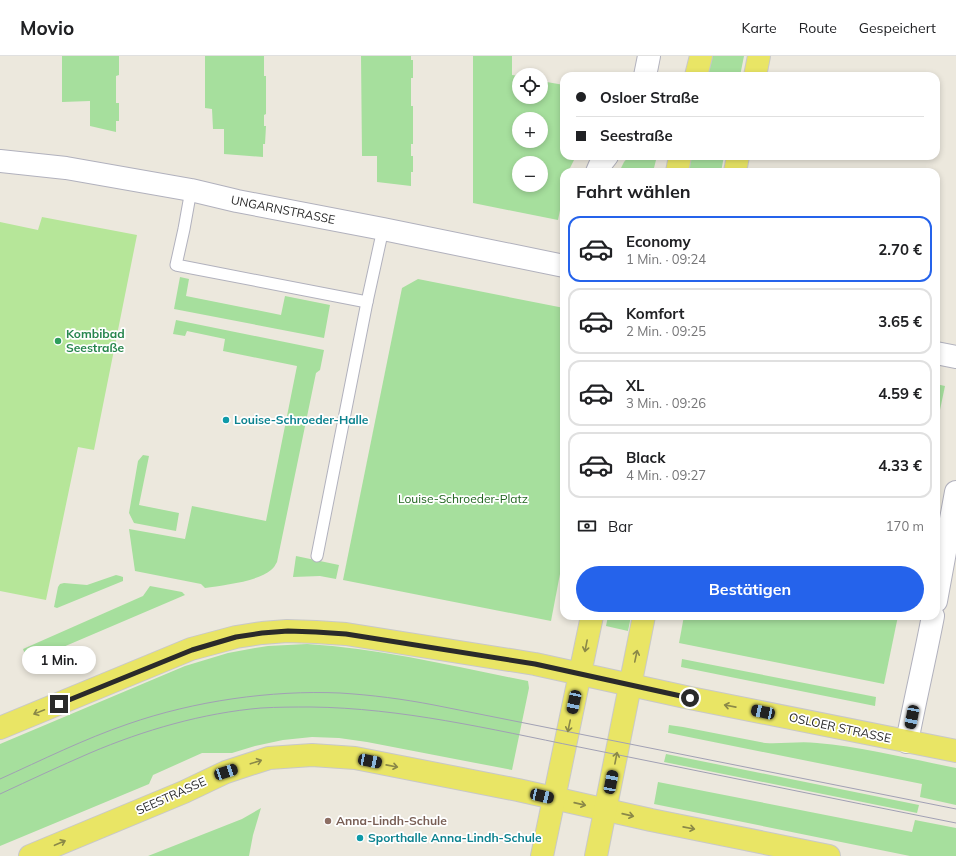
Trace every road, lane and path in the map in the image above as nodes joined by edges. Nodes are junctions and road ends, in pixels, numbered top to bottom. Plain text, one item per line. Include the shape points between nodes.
1 (649, 56) edge
2 (701, 56) edge
3 (759, 56) edge
4 (646, 72) edge
5 (697, 72) edge
6 (756, 72) edge
7 (0, 160) edge
8 (191, 190) junction
9 (383, 229) junction
10 (560, 265) edge
11 (367, 302) junction
12 (940, 354) edge
13 (956, 357) edge
14 (956, 492) edge
15 (317, 556) dead end
16 (940, 578) edge
17 (591, 620) edge
18 (643, 620) edge
19 (932, 620) edge
20 (580, 674) junction
21 (630, 685) junction
22 (0, 728) edge
23 (907, 742) junction
24 (956, 751) edge
25 (554, 798) junction
26 (605, 810) junction
27 (30, 856) edge
28 (542, 856) edge
29 (596, 856) edge
30 (829, 856) edge

1 - 4 street
2 - 5 main road
3 - 6 main road
7 - 8 street, UNGARNSTRASSE via 66,168
8 - 9 street, UNGARNSTRASSE
8 - 11 lane via 176,265
9 - 10 street, UNGARNSTRASSE
9 - 11 lane
11 - 15 lane
12 - 13 street
14 - 16 street
17 -> 20 main road
21 -> 18 main road
19 - 23 street
20 - 21 main road
20 -> 22 main road via 535,664 346,634 309,631 262,633 236,637 192,650
20 -> 25 main road
23 -> 21 main road, OSLOER STRASSE
26 -> 21 main road
23 - 24 main road, OSLOER STRASSE
25 -> 26 main road
27 -> 25 main road, SEESTRASSE via 226,772 269,758 312,755 355,758
25 - 28 main road
26 - 29 main road
26 -> 30 main road

